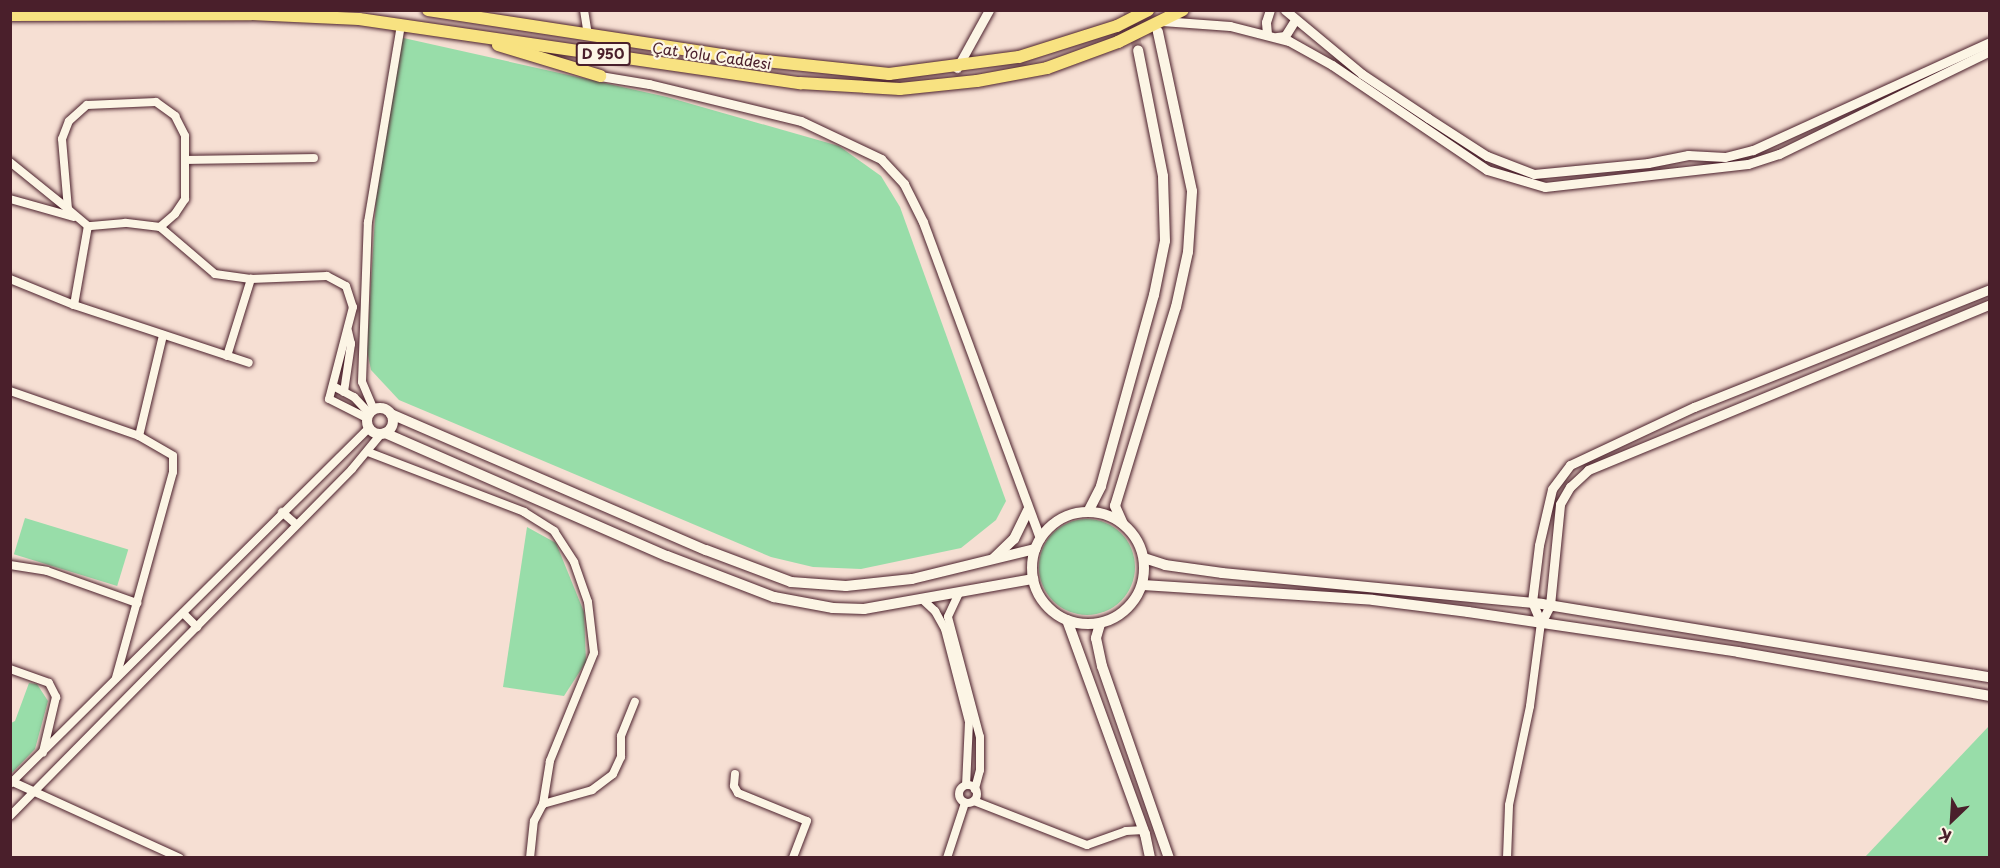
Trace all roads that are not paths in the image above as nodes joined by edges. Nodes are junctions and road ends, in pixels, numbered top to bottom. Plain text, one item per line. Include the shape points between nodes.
1 (428, 10) edge
2 (584, 10) edge
3 (989, 10) edge
4 (1148, 10) edge
5 (1183, 10) edge
6 (1270, 10) edge
7 (1285, 10) edge
8 (253, 12) edge
9 (10, 15) edge
10 (1295, 15) edge
11 (401, 24) junction
12 (1160, 26) junction
13 (465, 35) junction
14 (588, 35) junction
15 (1272, 36) junction
16 (1989, 42) edge
17 (1138, 50) tunnel mouth
18 (1989, 51) edge
19 (957, 68) junction
20 (600, 76) joint
21 (1681, 156) junction
22 (1695, 156) junction
23 (314, 158) dead end
24 (187, 160) junction
25 (10, 162) edge
26 (1695, 172) junction
27 (1681, 174) junction
28 (10, 199) edge
29 (68, 209) junction
30 (76, 217) junction
31 (88, 226) junction
32 (160, 227) junction
33 (10, 279) edge
34 (252, 279) junction
35 (1989, 289) edge
36 (1989, 304) edge
37 (74, 305) junction
38 (348, 329) junction
39 (163, 335) junction
40 (227, 356) junction
41 (249, 363) dead end
42 (333, 386) junction
43 (10, 391) edge
44 (344, 392) junction
45 (391, 414) junction
46 (370, 417) junction
47 (383, 434) junction
48 (139, 436) junction
49 (368, 452) junction
50 (1028, 510) junction
51 (1088, 512) junction
52 (282, 513) junction
53 (296, 524) junction
54 (1123, 524) junction
55 (1040, 538) junction
56 (1035, 549) junction
57 (1144, 558) junction
58 (992, 560) junction
59 (10, 565) edge
60 (1033, 579) junction
61 (1143, 585) junction
62 (959, 593) junction
63 (922, 599) junction
64 (1532, 602) junction
65 (137, 603) junction
66 (1550, 605) junction
67 (183, 613) junction
68 (1067, 620) junction
69 (1541, 623) junction
70 (1100, 624) junction
71 (197, 627) junction
72 (10, 669) edge
73 (1989, 677) edge
74 (116, 680) junction
75 (1989, 696) edge
76 (634, 702) dead end
77 (42, 753) junction
78 (735, 774) dead end
79 (12, 783) edge
80 (966, 785) junction
81 (975, 789) junction
82 (34, 791) junction
83 (974, 801) junction
84 (964, 803) junction
85 (543, 804) junction
86 (10, 816) edge
87 (1144, 830) junction
88 (180, 858) edge
89 (530, 858) edge
90 (793, 858) edge
91 (947, 858) edge
92 (1150, 858) edge
93 (1169, 858) edge
94 (1507, 858) edge

1 - 14 highway, Çat Yolu Caddesi / D 950
2 - 14 street
3 - 19 street
4 - 19 highway, Çat Yolu Caddesi / D 950 via 1117,26 1019,57
5 - 12 highway, Çat Yolu Caddesi / D 950
6 - 15 street via 1266,22
7 - 10 street
8 - 9 highway, Çat Yolu Caddesi / D 950
8 - 11 highway, Çat Yolu Caddesi / D 950
10 - 15 street via 1285,36
10 - 21 street via 1362,74 1487,156 1514,168 1533,174 1648,164
11 - 13 highway, Çat Yolu Caddesi / D 950
11 - 46 street via 368,222 362,382
12 - 13 highway, Çat Yolu Caddesi / D 950 via 1047,68 900,89 800,83
12 - 15 street via 1230,26
12 - 54 main road via 1192,191 1188,252 1176,308 1115,506
13 - 20 highway
14 - 19 highway, Çat Yolu Caddesi / D 950 via 889,74
15 - 27 street via 1332,65 1460,155 1524,184 1545,187
16 - 22 street via 1753,150 1725,157
17 - 51 main road via 1163,177 1165,241 1154,295 1101,486
18 - 26 street via 1779,154 1748,164
20 - 50 street via 801,121 881,159 904,184 923,222
21 - 22 street
21 - 27 street
22 - 26 street
23 - 24 street
24 - 29 street via 185,136 175,116 156,102 87,105 69,121 62,139
24 - 32 street via 185,199
25 - 29 street
26 - 27 street
28 - 30 street
29 - 30 street
30 - 31 street
31 - 32 street via 125,223
31 - 37 street
32 - 34 street via 215,274
33 - 37 street
34 - 38 street via 308,274 339,281 353,300
34 - 40 street
35 - 64 street via 1584,456 1565,470 1552,489 1539,545
36 - 66 street via 1588,470 1570,487 1560,504
37 - 39 street
38 - 42 street
38 - 44 street via 351,344
39 - 40 street
39 - 48 street
40 - 41 street
42 - 44 street
42 - 46 street via 329,399
43 - 48 street
44 - 46 street
45 - 46 main road via 382,408
45 - 47 main road via 393,424
45 - 58 main road via 706,550 790,582 846,586 912,579
46 - 47 main road
46 - 52 street
47 - 49 street
47 - 63 main road via 667,556 774,597 833,608 864,609
48 - 65 street via 161,446 175,463
49 - 53 street
49 - 85 street via 524,512 554,531 574,562 588,602 594,653 550,761
50 - 55 street
50 - 58 main road via 1014,539
51 - 54 main road
51 - 55 main road via 1059,520
52 - 53 street
52 - 67 street
53 - 71 street
54 - 57 main road via 1133,533
55 - 56 main road
56 - 58 main road
56 - 60 main road
57 - 61 main road
57 - 64 main road via 1222,573
59 - 65 street via 47,571
60 - 62 main road
60 - 68 main road via 1051,610
61 - 69 main road via 1372,600
61 - 70 main road via 1121,615
62 - 63 main road
62 - 81 street via 948,617 980,737 980,770
63 - 80 street via 935,611 945,629 969,722
64 - 66 main road
64 - 69 street
65 - 74 street
66 - 69 street
66 - 73 main road
67 - 71 street
67 - 74 street
68 - 70 main road
68 - 87 main road
69 - 75 main road via 1738,652
69 - 94 street via 1530,706 1509,805
70 - 93 main road via 1096,638 1102,666
71 - 82 street
72 - 77 street via 50,683 56,697
74 - 77 street
76 - 85 street via 613,774 592,790
77 - 79 street
78 - 90 street via 738,793 807,821
79 - 82 street
80 - 81 street
80 - 84 street via 959,792
81 - 83 street
82 - 86 street
82 - 88 street
83 - 84 street
83 - 87 street via 1087,845 1126,831
84 - 91 street
85 - 89 street via 534,821
87 - 92 main road

